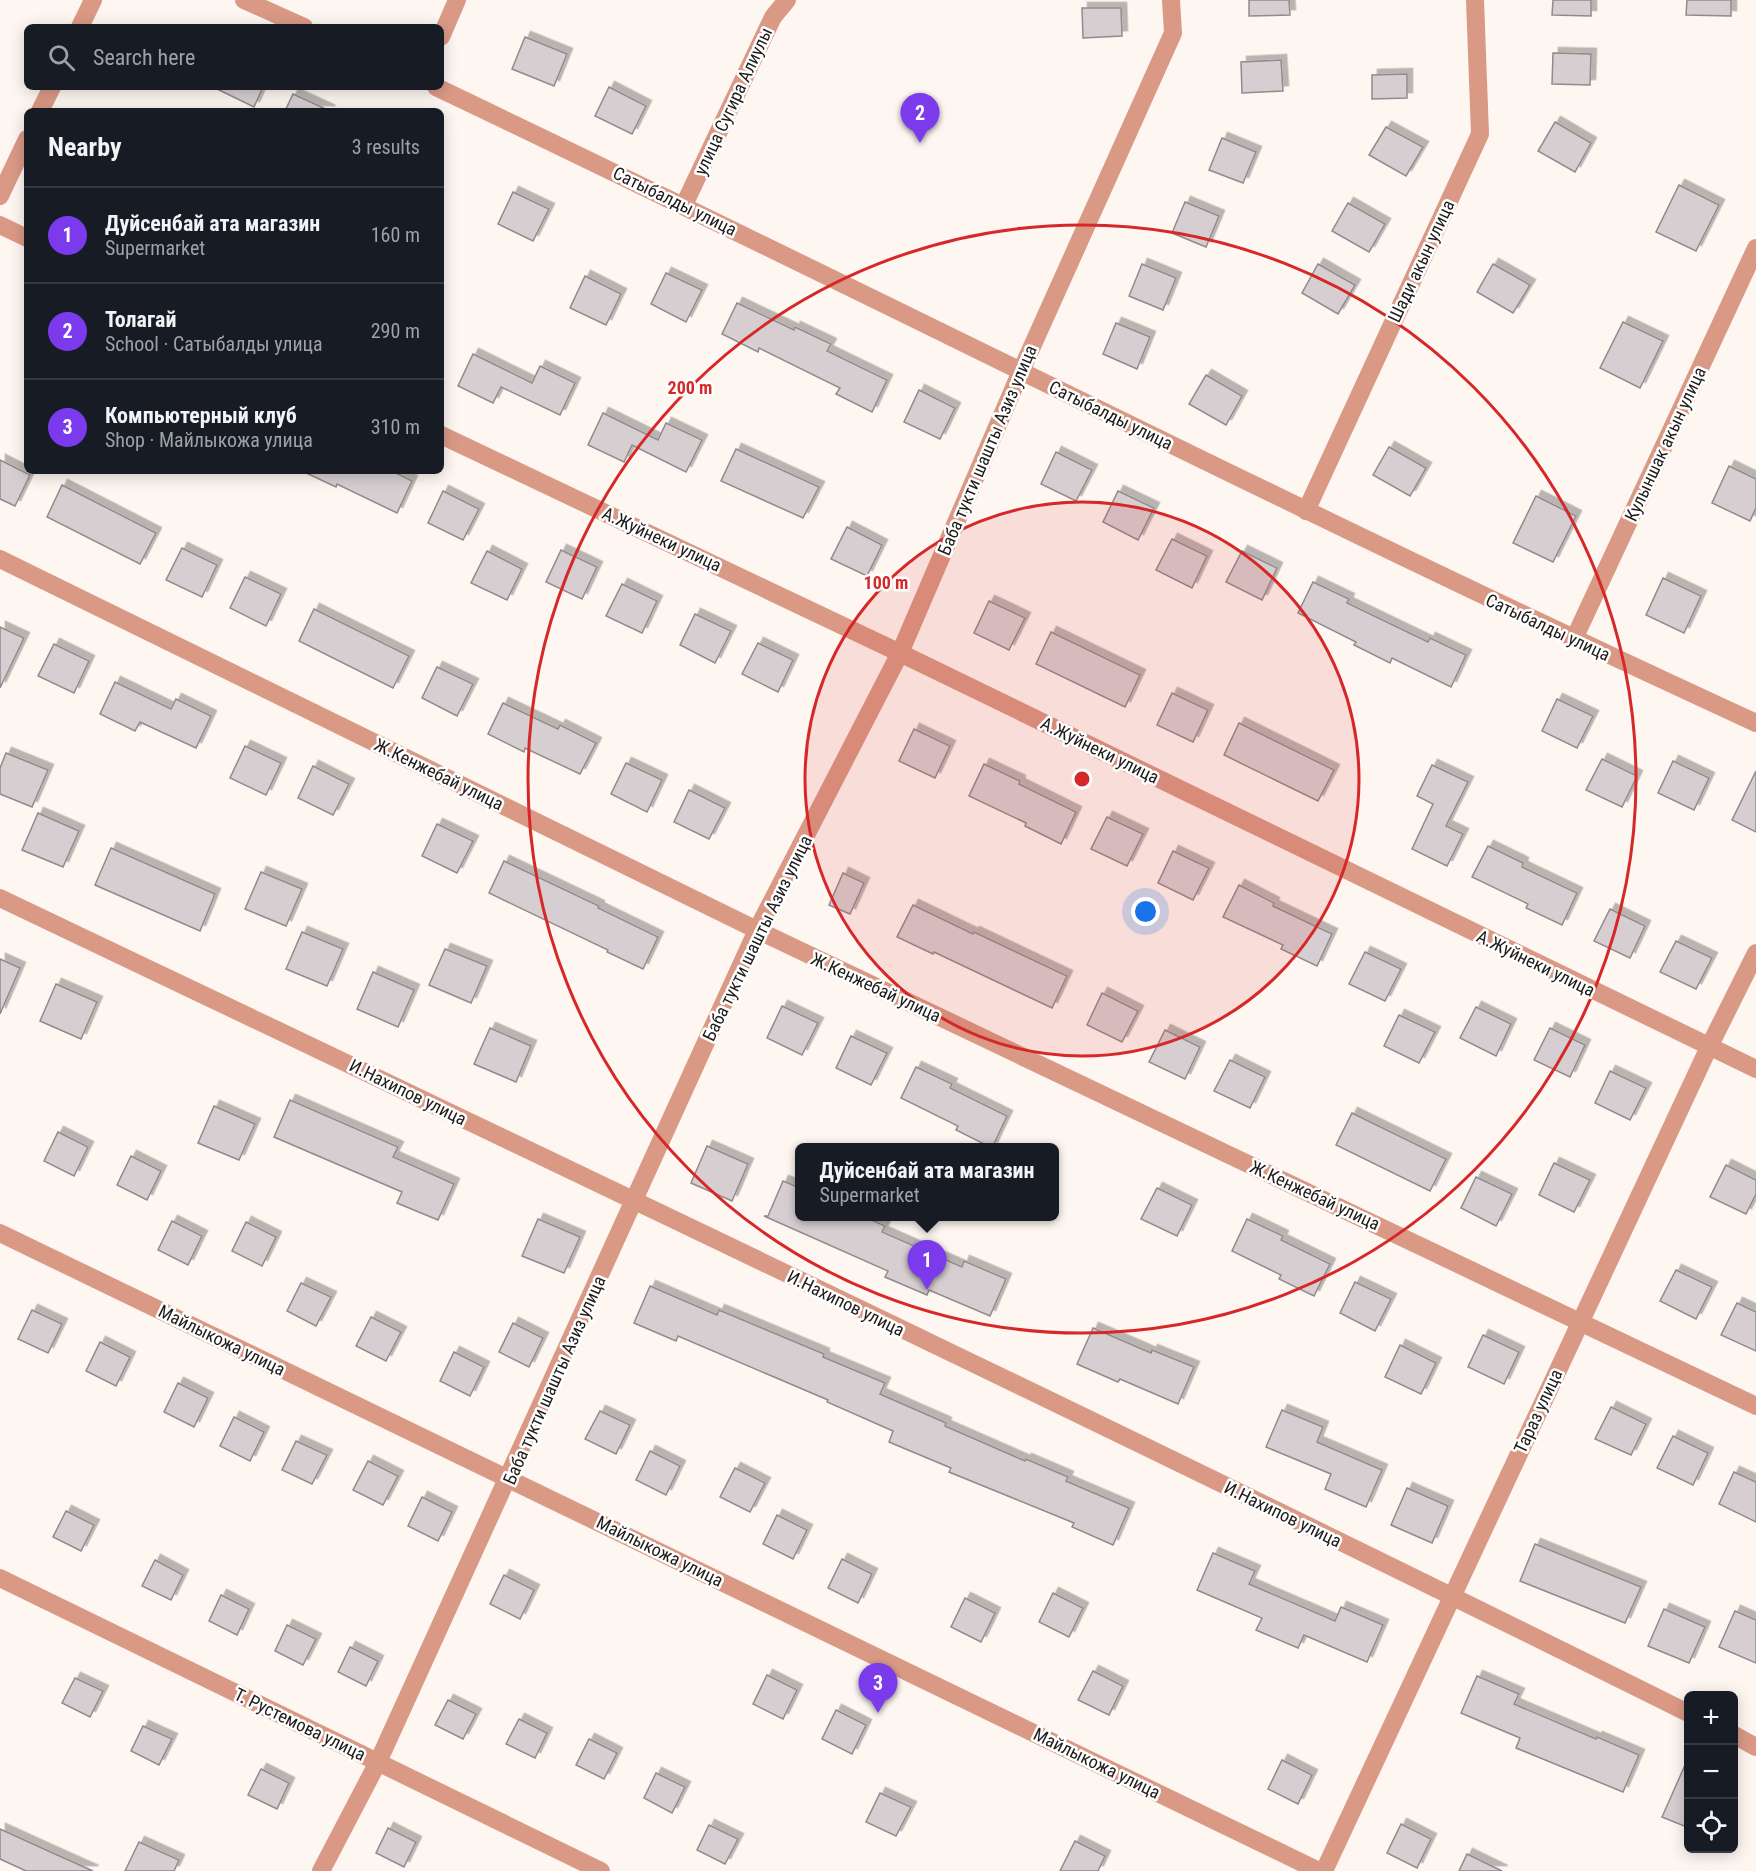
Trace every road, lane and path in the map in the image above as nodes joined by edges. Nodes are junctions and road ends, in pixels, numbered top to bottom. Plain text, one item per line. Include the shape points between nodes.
1 (93, 0) edge
2 (244, 0) edge
3 (457, 0) edge
4 (787, 0) edge
5 (1171, 0) edge
6 (1474, 0) edge
7 (81, 24) edge
8 (297, 24) edge
9 (444, 30) edge
10 (50, 90) edge
11 (442, 90) edge
12 (42, 108) edge
13 (24, 145) edge
14 (0, 196) edge
15 (684, 205) junction
16 (0, 225) edge
17 (24, 237) edge
18 (1756, 248) edge
19 (1021, 371) junction
20 (444, 436) edge
21 (1306, 511) junction
22 (0, 559) edge
23 (1574, 639) junction
24 (900, 653) junction
25 (1756, 723) edge
26 (0, 898) edge
27 (757, 930) junction
28 (1756, 953) edge
29 (1709, 1047) junction
30 (1756, 1069) edge
31 (635, 1201) junction
32 (0, 1233) edge
33 (1580, 1321) junction
34 (1756, 1406) edge
35 (509, 1478) junction
36 (0, 1578) edge
37 (1452, 1595) junction
38 (1684, 1711) edge
39 (1738, 1737) edge
40 (1756, 1747) edge
41 (378, 1762) junction
42 (321, 1871) edge
43 (601, 1871) edge
44 (1319, 1871) edge
45 (1324, 1871) edge

1 - 7 street
2 - 8 street
3 - 9 street
4 - 15 street, улица Сугира Алиулы via 773,17
5 - 19 street, Баба тукти шашты Азиз улица via 1173,33
6 - 21 street, Шади акын улица via 1480,134
10 - 12 street
11 - 15 street, Сатыбалды улица
13 - 14 street
15 - 19 street, Сатыбалды улица
16 - 17 street
18 - 23 street, Кулыншак акын улица
19 - 21 street, Сатыбалды улица
19 - 24 street, Баба тукти шашты Азиз улица
20 - 24 street, А.Жуйнеки улица
21 - 23 street, Сатыбалды улица
22 - 27 street, Ж.Кенжебай улица
23 - 25 street, Сатыбалды улица
24 - 27 street, Баба тукти шашты Азиз улица
24 - 29 street, А.Жуйнеки улица
26 - 31 street, И.Нахипов улица
27 - 31 street, Баба тукти шашты Азиз улица
27 - 33 street, Ж.Кенжебай улица
28 - 29 street, Тараз улица
29 - 30 street, А.Жуйнеки улица
29 - 33 street, Тараз улица
31 - 35 street, Баба тукти шашты Азиз улица
31 - 37 street, И.Нахипов улица
32 - 35 street, Майлыкожа улица
33 - 34 street, Ж.Кенжебай улица
33 - 37 street, Тараз улица
35 - 41 street, Баба тукти шашты Азиз улица
35 - 44 street, Майлыкожа улица
36 - 41 street, Т. Рустемова улица
37 - 38 street, И.Нахипов улица
37 - 45 street, Тараз улица
39 - 40 street
41 - 42 street, Баба тукти шашты Азиз улица
41 - 43 street, Т. Рустемова улица

